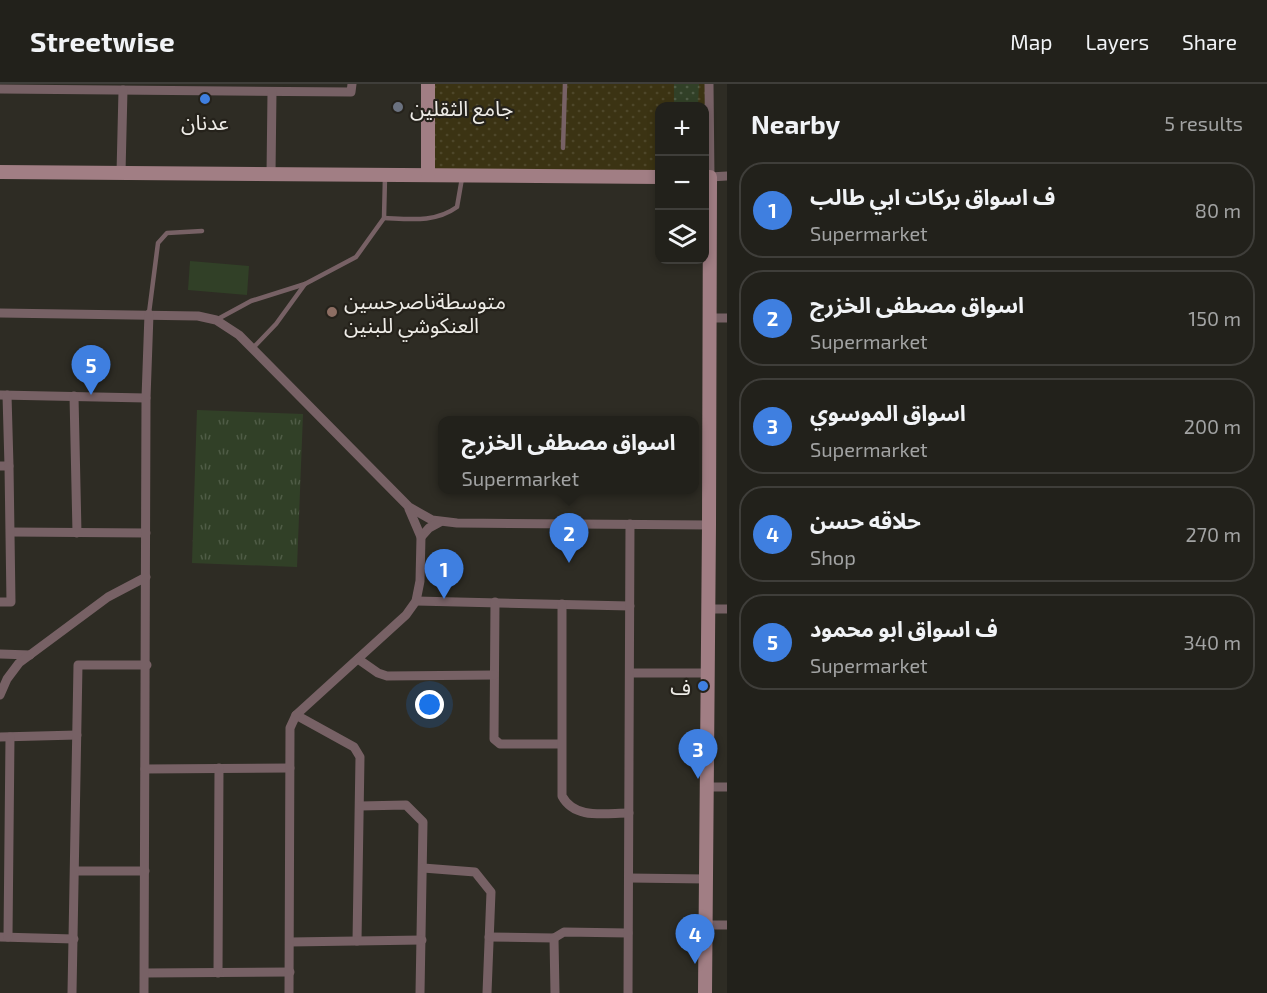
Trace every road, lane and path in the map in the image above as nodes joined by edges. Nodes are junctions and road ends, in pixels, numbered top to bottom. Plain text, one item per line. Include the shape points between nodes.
1 (352, 84) edge
2 (428, 84) edge
3 (565, 84) edge
4 (709, 84) edge
5 (14, 87) edge
6 (152, 87) edge
7 (0, 89) edge
8 (123, 90) junction
9 (272, 92) junction
10 (563, 148) dead end
11 (707, 156) edge
12 (0, 172) edge
13 (121, 173) junction
14 (271, 174) junction
15 (385, 174) junction
16 (428, 175) junction
17 (463, 175) junction
18 (727, 176) edge
19 (655, 177) edge
20 (709, 177) edge
21 (708, 210) edge
22 (384, 218) junction
23 (202, 231) dead end
24 (305, 284) junction
25 (0, 313) edge
26 (148, 314) junction
27 (710, 318) junction
28 (727, 318) edge
29 (216, 320) junction
30 (253, 348) junction
31 (3, 395) edge
32 (75, 396) junction
33 (146, 398) junction
34 (5, 466) edge
35 (403, 501) junction
36 (440, 522) junction
37 (630, 524) junction
38 (709, 525) junction
39 (11, 532) junction
40 (77, 533) junction
41 (146, 533) junction
42 (421, 537) junction
43 (146, 577) junction
44 (416, 601) junction
45 (0, 602) edge
46 (495, 602) junction
47 (562, 604) junction
48 (630, 606) junction
49 (709, 609) junction
50 (727, 609) edge
51 (0, 654) edge
52 (30, 655) junction
53 (358, 659) junction
54 (147, 665) junction
55 (630, 673) junction
56 (708, 673) junction
57 (494, 675) junction
58 (0, 695) edge
59 (296, 715) junction
60 (77, 735) junction
61 (0, 737) edge
62 (10, 737) junction
63 (561, 744) junction
64 (219, 768) junction
65 (290, 768) junction
66 (145, 769) junction
67 (707, 787) junction
68 (727, 787) edge
69 (0, 800) edge
70 (11, 800) junction
71 (360, 806) junction
72 (629, 813) junction
73 (423, 868) junction
74 (75, 871) junction
75 (145, 871) junction
76 (629, 878) junction
77 (706, 879) junction
78 (706, 925) junction
79 (727, 925) edge
80 (628, 933) junction
81 (4, 937) edge
82 (489, 937) junction
83 (554, 938) junction
84 (74, 939) junction
85 (422, 940) junction
86 (357, 941) junction
87 (290, 942) junction
88 (290, 972) junction
89 (145, 973) junction
90 (218, 973) junction
91 (72, 993) edge
92 (144, 993) edge
93 (290, 993) edge
94 (420, 993) edge
95 (487, 993) edge
96 (555, 993) edge
97 (628, 993) edge
98 (705, 993) edge

1 - 9 street via 351,92
2 - 16 street
3 - 10 lane
4 - 11 street
5 - 7 street
5 - 8 street
6 - 8 street
6 - 9 street
8 - 13 street
9 - 14 street
12 - 13 street
13 - 14 street
14 - 15 street
15 - 16 street
15 - 22 lane
16 - 17 street
17 - 19 street
17 - 22 lane via 457,207 447,214 421,220
18 - 20 street
21 - 27 street
22 - 24 lane via 356,257
23 - 26 lane via 166,232 158,243
24 - 29 lane via 251,301
24 - 30 lane
25 - 26 street
26 - 29 street
26 - 33 street
27 - 28 street
27 - 38 street
29 - 30 street
30 - 35 street
31 - 32 street
31 - 34 street
32 - 33 street
32 - 40 street
33 - 41 street
34 - 39 street
35 - 36 street
35 - 42 street
36 - 37 street
36 - 42 street
37 - 38 street
37 - 48 street
38 - 49 street
39 - 40 street
39 - 45 street via 11,602
40 - 41 street
41 - 43 street
42 - 44 street
43 - 52 street via 108,597
43 - 54 street
44 - 46 street
44 - 53 street
46 - 47 street
46 - 57 street
47 - 48 street
47 - 63 street
48 - 55 street
49 - 50 street
49 - 56 street
51 - 52 street
52 - 58 street via 13,671
53 - 57 street via 387,676
53 - 59 street
54 - 60 street via 78,665
54 - 66 street
55 - 56 street
55 - 72 street
56 - 67 street
57 - 63 street via 495,741
59 - 65 street via 290,728
59 - 71 street via 359,753
60 - 62 street
60 - 74 street
61 - 62 street
62 - 70 street
63 - 72 street via 560,789 567,804 581,813
64 - 65 street
64 - 66 street
64 - 90 street
65 - 87 street
66 - 75 street
67 - 68 street
67 - 77 street
69 - 70 street
70 - 81 street
71 - 73 street via 406,805 423,822
71 - 86 street
72 - 76 street
73 - 82 street via 475,872 491,892
73 - 85 street
74 - 75 street
74 - 84 street
75 - 89 street
76 - 77 street
76 - 80 street
77 - 78 street
78 - 79 street
78 - 98 street
80 - 83 street via 564,932
80 - 97 street
81 - 84 street
82 - 83 street
82 - 95 street
83 - 96 street
84 - 91 street
85 - 86 street
85 - 94 street
86 - 87 street
87 - 88 street
88 - 90 street
88 - 93 street
89 - 90 street
89 - 92 street

